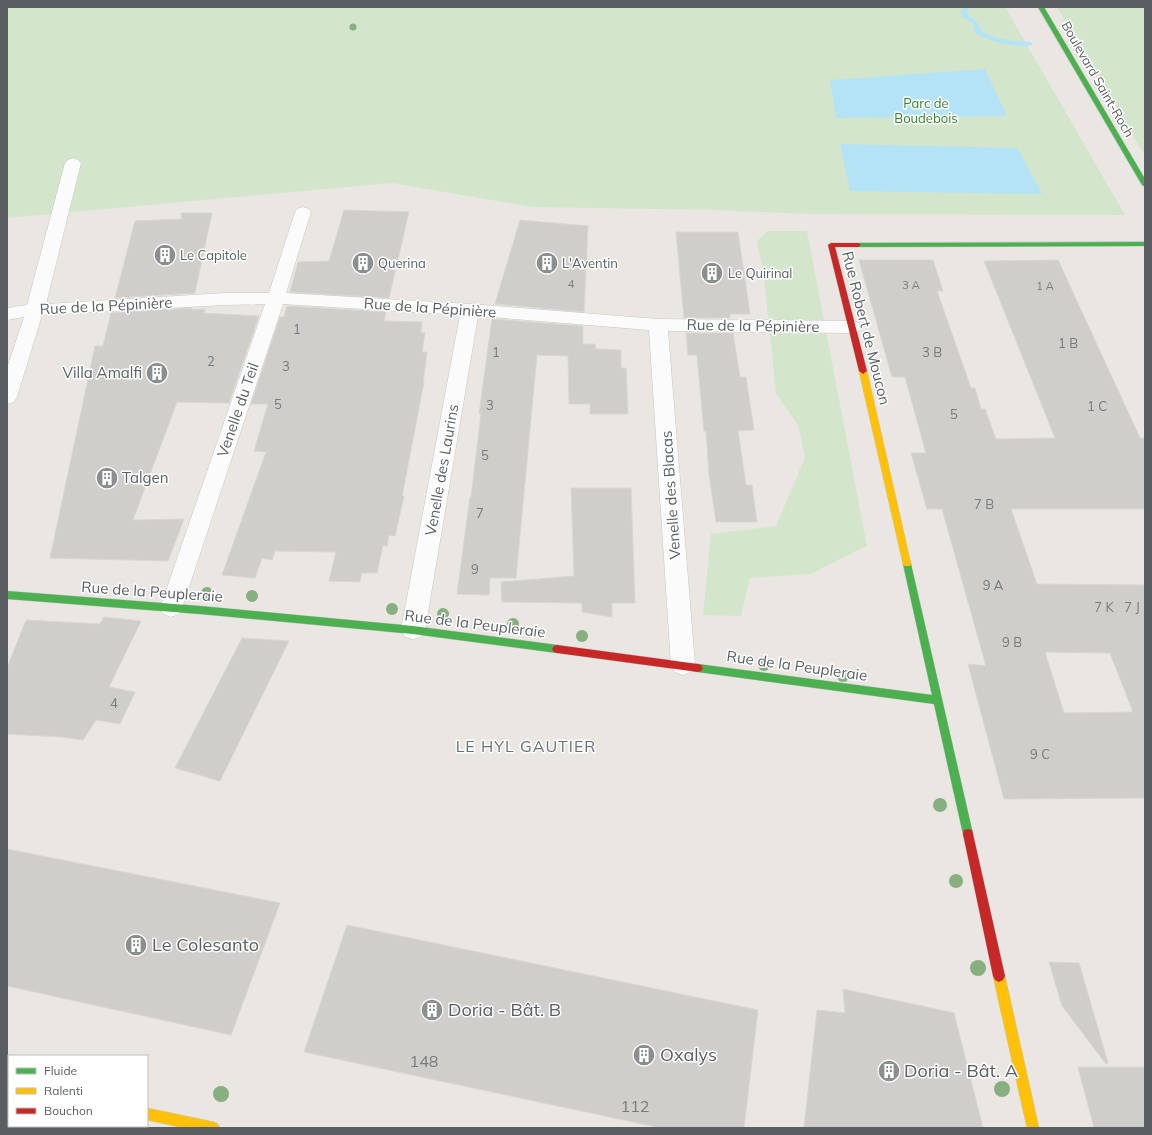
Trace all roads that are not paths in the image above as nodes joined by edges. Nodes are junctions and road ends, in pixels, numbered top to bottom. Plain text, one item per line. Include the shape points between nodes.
1 (1041, 7) edge
2 (73, 163) dead end
3 (1145, 186) edge
4 (303, 212) dead end
5 (1145, 244) edge
6 (276, 298) junction
7 (34, 310) junction
8 (470, 310) junction
9 (7, 314) edge
10 (658, 325) junction
11 (853, 327) junction
12 (7, 397) edge
13 (7, 595) edge
14 (171, 608) junction
15 (413, 630) junction
16 (683, 665) junction
17 (938, 700) junction
18 (148, 1114) edge
19 (214, 1128) edge
20 (1033, 1128) edge

1 - 3 street, Boulevard Saint-Roch
2 - 7 street
4 - 6 street, Venelle du Teil
5 - 11 street, Rue Robert de Moucon via 831,245
6 - 7 street, Rue de la Pépinière
6 - 8 street, Rue de la Pépinière
6 - 14 street, Venelle du Teil
7 - 9 street, Rue de la Pépinière
7 - 12 street
8 - 10 street, Rue de la Pépinière
8 - 15 street, Venelle des Laurins
10 - 11 street, Rue de la Pépinière
10 - 16 street, Venelle des Blacas
11 - 17 street, Rue Robert de Moucon
13 - 14 street, Rue de la Peupleraie
14 - 15 street, Rue de la Peupleraie
15 - 16 street, Rue de la Peupleraie
16 - 17 street, Rue de la Peupleraie
17 - 20 street, Rue Robert de Moucon
18 - 19 street

